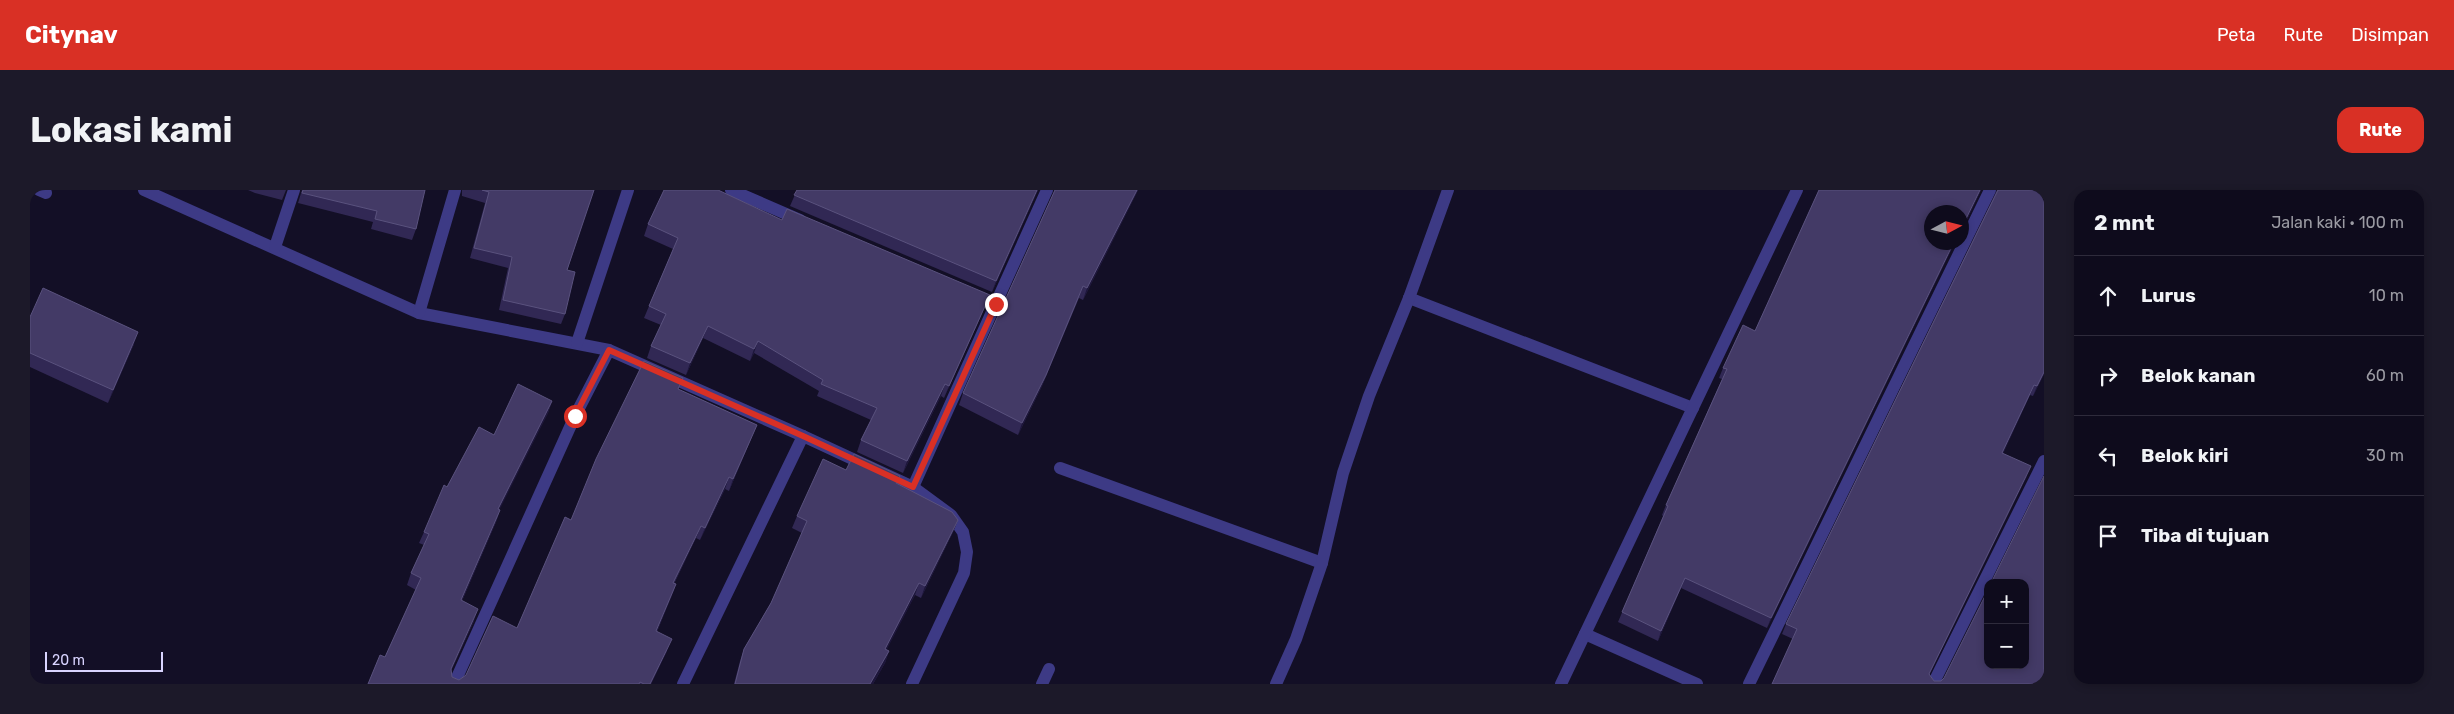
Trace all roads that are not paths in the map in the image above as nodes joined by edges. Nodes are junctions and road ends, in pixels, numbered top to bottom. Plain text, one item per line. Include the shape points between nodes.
1 (144, 190) edge
2 (294, 190) edge
3 (456, 190) edge
4 (628, 190) edge
5 (731, 190) edge
6 (1047, 190) edge
7 (1448, 190) edge
8 (1798, 190) edge
9 (1990, 190) edge
10 (813, 225) edge
11 (275, 247) junction
12 (1409, 298) junction
13 (419, 313) junction
14 (577, 343) junction
15 (609, 350) junction
16 (1693, 408) junction
17 (803, 436) junction
18 (2044, 461) edge
19 (1060, 468) dead end
20 (913, 487) junction
21 (1322, 563) junction
22 (1585, 634) junction
23 (1049, 669) dead end
24 (454, 684) edge
25 (683, 684) edge
26 (912, 684) edge
27 (1042, 684) edge
28 (1276, 684) edge
29 (1561, 684) edge
30 (1697, 684) edge
31 (1749, 684) edge
32 (1933, 684) edge

1 - 11 street
2 - 11 street
3 - 13 street
4 - 14 street
5 - 10 street
6 - 20 street via 991,302
7 - 12 street
8 - 16 street
9 - 31 street
11 - 13 street
12 - 16 street
12 - 21 street via 1369,396 1343,473
13 - 14 street
14 - 15 street
15 - 17 street
15 - 24 street via 575,416
16 - 22 street
17 - 20 street
17 - 25 street
18 - 32 street
19 - 21 street
20 - 26 street via 951,514 962,532 967,552 964,573
21 - 28 street via 1296,640
22 - 29 street
22 - 30 street
23 - 27 street

